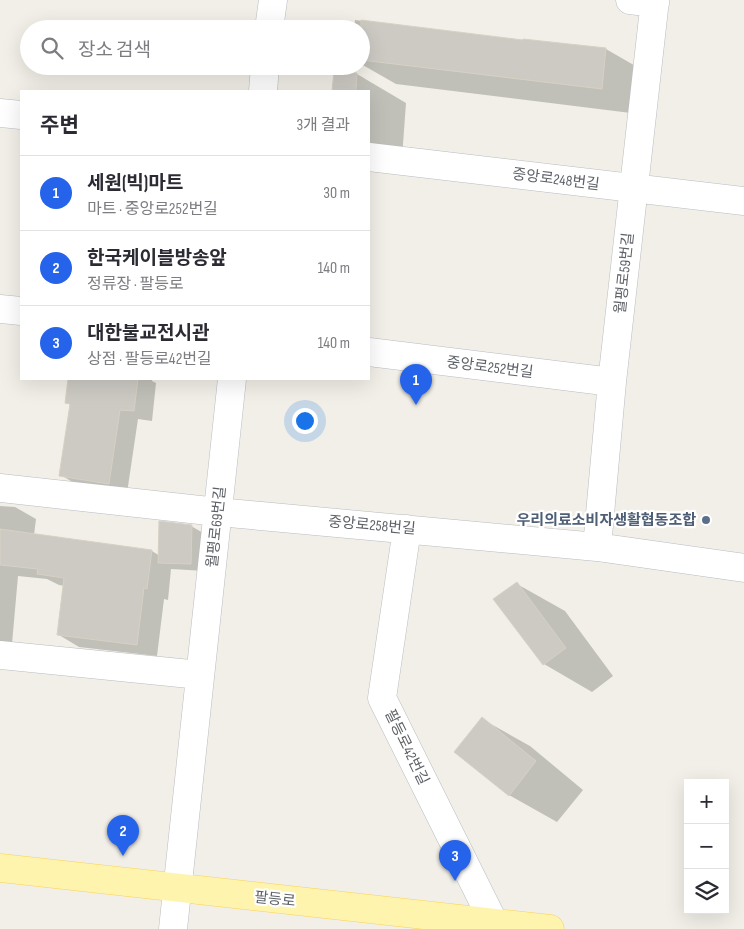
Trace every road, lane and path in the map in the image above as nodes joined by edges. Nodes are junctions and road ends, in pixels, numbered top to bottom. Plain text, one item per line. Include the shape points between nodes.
1 (273, 0) edge
2 (647, 1) edge
3 (271, 20) edge
4 (265, 75) edge
5 (263, 90) edge
6 (0, 113) edge
7 (20, 115) edge
8 (370, 156) edge
9 (634, 188) junction
10 (744, 201) edge
11 (0, 309) edge
12 (20, 311) edge
13 (370, 352) edge
14 (232, 380) edge
15 (612, 382) junction
16 (0, 488) edge
17 (218, 512) junction
18 (407, 528) junction
19 (597, 547) junction
20 (744, 568) edge
21 (0, 655) edge
22 (200, 675) junction
23 (0, 868) edge
24 (177, 888) junction
25 (494, 926) edge
26 (173, 929) edge
27 (550, 929) edge

1 - 3 street
2 - 9 street, 월평로59번길
4 - 5 street
6 - 7 street
8 - 9 street, 중앙로248번길
9 - 10 street, 중앙로248번길
9 - 15 street, 월평로59번길
11 - 12 street
13 - 15 street, 중앙로252번길
14 - 17 street, 월평로69번길
15 - 19 street, 월평로59번길
16 - 17 street, 중앙로258번길
17 - 18 street, 중앙로258번길
17 - 22 street, 월평로69번길
18 - 19 street, 중앙로258번길
18 - 25 street, 팔등로42번길 via 382,698
19 - 20 street, 중앙로258번길
21 - 22 street
22 - 24 street, 월평로69번길
23 - 24 main road, 팔등로
24 - 25 main road, 팔등로
24 - 26 street, 월평로69번길
25 - 27 main road, 팔등로

